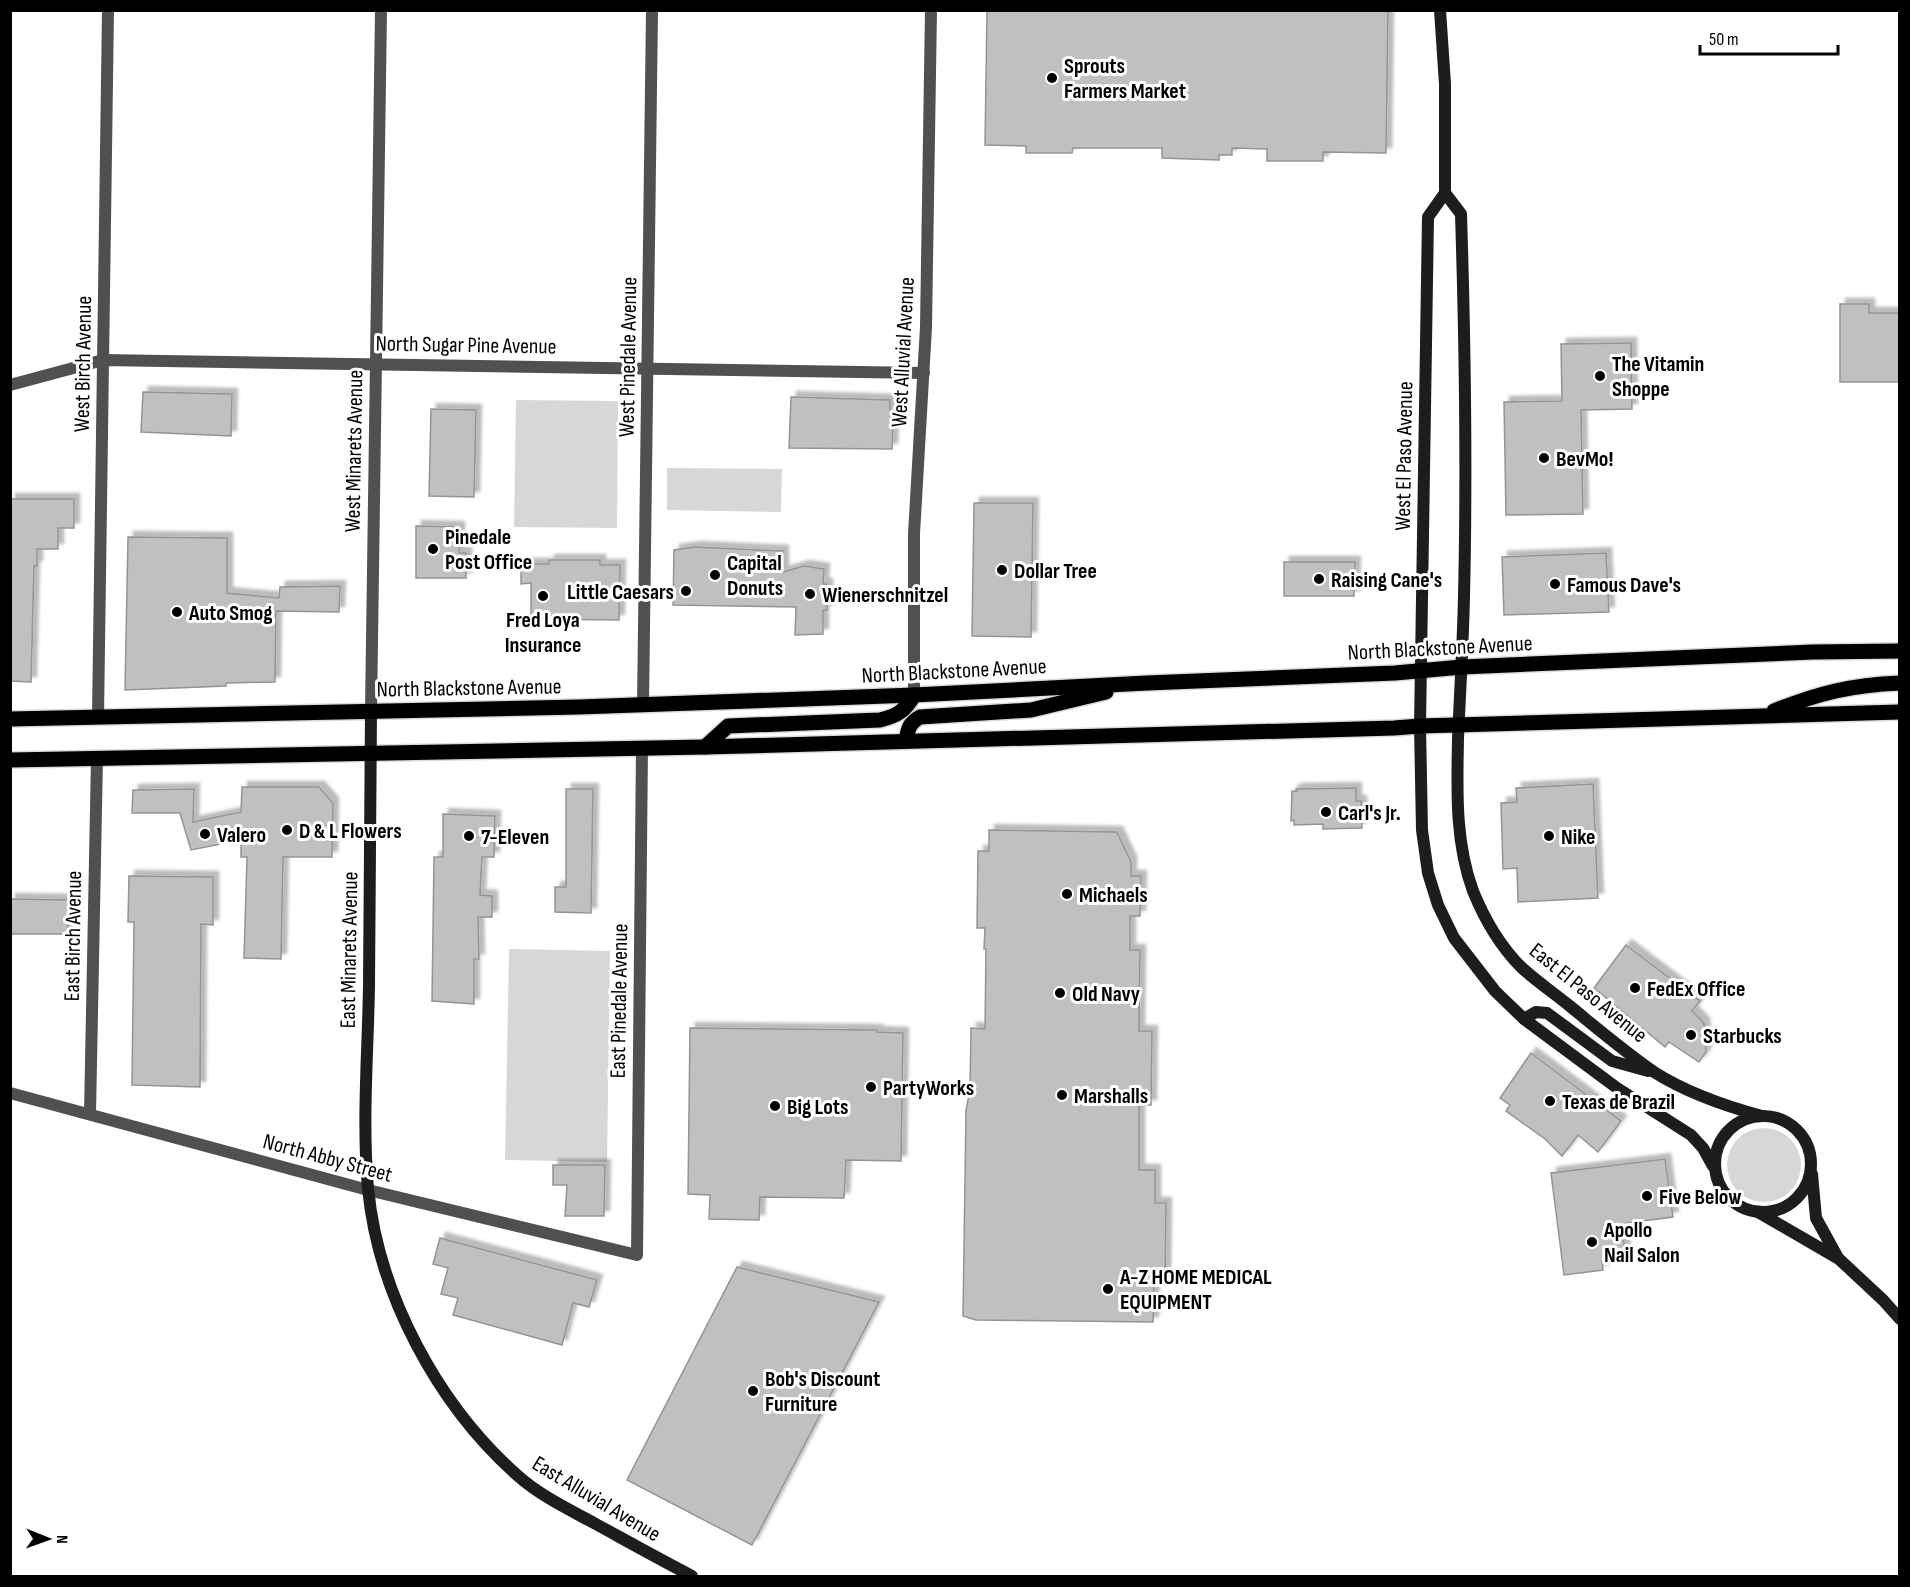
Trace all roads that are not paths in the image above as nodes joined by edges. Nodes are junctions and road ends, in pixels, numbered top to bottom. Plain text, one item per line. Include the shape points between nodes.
1 (108, 10) edge
2 (381, 10) edge
3 (652, 10) edge
4 (931, 10) edge
5 (1440, 10) edge
6 (1445, 193) junction
7 (103, 360) junction
8 (376, 364) junction
9 (647, 368) junction
10 (924, 373) junction
11 (10, 385) edge
12 (1899, 651) edge
13 (1462, 668) junction
14 (1421, 670) junction
15 (1147, 682) junction
16 (1899, 683) edge
17 (914, 695) junction
18 (643, 705) junction
19 (371, 711) junction
20 (1899, 712) edge
21 (1763, 715) junction
22 (98, 717) junction
23 (10, 719) edge
24 (1459, 725) junction
25 (1420, 726) junction
26 (906, 741) junction
27 (642, 747) junction
28 (705, 747) junction
29 (371, 753) junction
30 (97, 758) junction
31 (10, 760) edge
32 (1524, 1019) junction
33 (1655, 1072) junction
34 (10, 1093) edge
35 (90, 1114) junction
36 (1762, 1116) junction
37 (1713, 1166) junction
38 (1812, 1170) junction
39 (368, 1190) junction
40 (1758, 1212) junction
41 (636, 1255) joint
42 (1839, 1260) junction
43 (1899, 1319) edge
44 (692, 1576) edge

1 - 7 street, West Birch Avenue
2 - 8 street, West Minarets Avenue
3 - 9 street, West Pinedale Avenue
4 - 10 street, West Alluvial Avenue
5 - 6 street
6 - 13 street via 1461,214 1467,427
6 - 14 street, West El Paso Avenue via 1428,217
7 - 8 street, North Sugar Pine Avenue
7 - 11 street, North Sugar Pine Avenue
7 - 22 street, West Birch Avenue
8 - 9 street, North Sugar Pine Avenue
8 - 19 street, West Minarets Avenue
9 - 10 street, North Sugar Pine Avenue
9 - 18 street, West Pinedale Avenue
10 - 17 street, West Alluvial Avenue via 914,534
12 - 13 main road, North Blackstone Avenue
13 - 14 main road, North Blackstone Avenue
13 - 24 street
14 - 15 main road, North Blackstone Avenue
14 - 25 street, West El Paso Avenue
15 - 17 main road, North Blackstone Avenue
15 - 26 main road via 1030,710 920,717 912,722
16 - 21 main road via 1868,684 1816,694
17 - 18 main road, North Blackstone Avenue
17 - 28 main road via 902,713 893,717 728,726
18 - 19 main road, North Blackstone Avenue
19 - 22 main road, North Blackstone Avenue
19 - 29 street, East Minarets Avenue
20 - 21 main road
21 - 24 main road
22 - 23 main road, North Blackstone Avenue
24 - 25 main road
24 - 33 street, East El Paso Avenue via 1458,799 1463,861 1487,921 1520,966
25 - 26 main road
25 - 32 street via 1422,830 1428,873 1438,905 1454,938 1488,982
26 - 28 main road
27 - 28 main road
27 - 29 main road
27 - 41 street, East Pinedale Avenue
29 - 30 main road
29 - 39 street, East Minarets Avenue
30 - 31 main road
30 - 35 street, East Birch Avenue
32 - 33 street via 1536,1012 1547,1013 1612,1061
32 - 37 street via 1617,1088 1691,1135
33 - 36 street, East El Paso Avenue via 1711,1100
34 - 35 street, North Abby Street
35 - 39 street, North Abby Street
36 - 37 street via 1746,1119 1725,1132
36 - 38 street via 1789,1124 1799,1132 1810,1150
37 - 40 street via 1719,1187 1728,1198 1737,1206
38 - 40 street via 1805,1188 1792,1203 1782,1209
38 - 42 street via 1816,1218
39 - 41 street, North Abby Street
39 - 44 street, East Alluvial Avenue via 384,1266 403,1316 447,1396 472,1431 518,1476 548,1498
40 - 42 street
42 - 43 street

